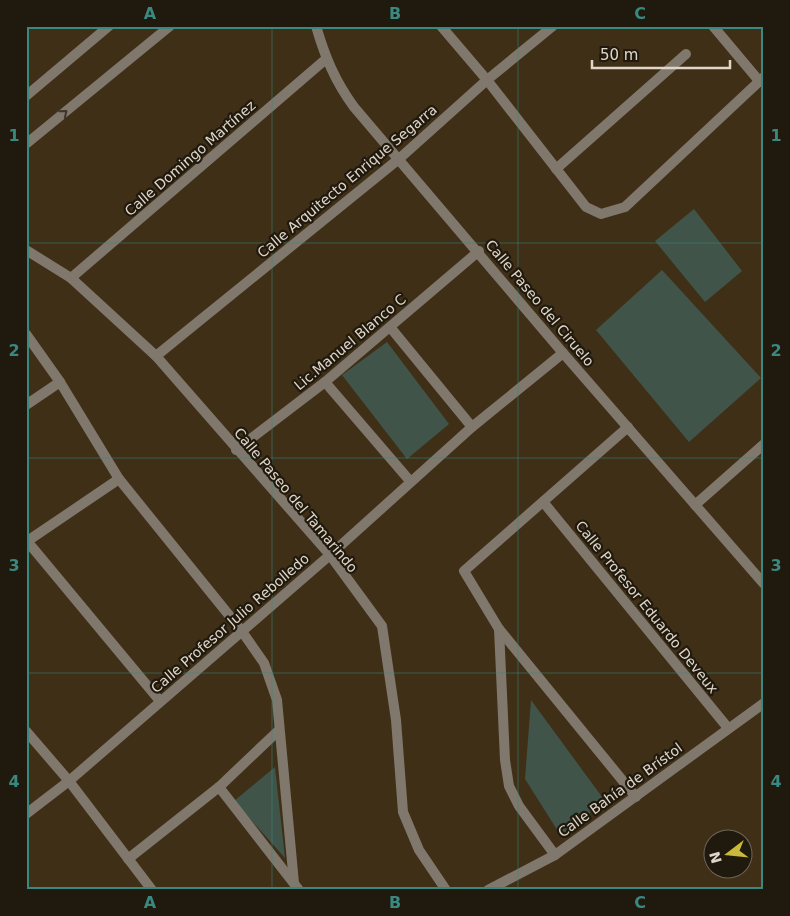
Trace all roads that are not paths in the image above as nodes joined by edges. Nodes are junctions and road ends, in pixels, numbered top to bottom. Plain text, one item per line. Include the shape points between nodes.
1 (108, 26) edge
2 (170, 26) edge
3 (316, 26) edge
4 (441, 26) edge
5 (553, 26) edge
6 (713, 26) edge
7 (686, 54) dead end
8 (326, 59) junction
9 (487, 80) junction
10 (762, 80) edge
11 (26, 96) edge
12 (26, 144) edge
13 (400, 158) junction
14 (556, 169) junction
15 (26, 250) edge
16 (479, 251) junction
17 (71, 278) junction
18 (390, 327) junction
19 (26, 334) edge
20 (563, 353) junction
21 (156, 356) junction
22 (60, 382) junction
23 (325, 382) junction
24 (26, 404) edge
25 (472, 426) junction
26 (628, 428) junction
27 (764, 444) edge
28 (236, 450) junction
29 (119, 479) junction
30 (410, 481) junction
31 (544, 503) junction
32 (695, 505) junction
33 (27, 542) edge
34 (330, 556) junction
35 (764, 584) edge
36 (499, 628) junction
37 (240, 630) junction
38 (160, 701) junction
39 (764, 704) edge
40 (728, 728) junction
41 (279, 730) junction
42 (26, 731) edge
43 (69, 781) junction
44 (219, 787) junction
45 (636, 796) junction
46 (26, 814) edge
47 (556, 855) junction
48 (128, 859) junction
49 (297, 886) edge
50 (152, 890) edge
51 (446, 890) edge
52 (488, 890) edge

1 - 11 street
12 -> 2 street
3 - 8 street, Calle Paseo del Ciruelo
4 - 9 street
5 - 9 street, Calle Arquitecto Enrique Segarra
6 - 10 street
7 - 14 street
8 - 13 street, Calle Paseo del Ciruelo via 337,84 354,107
8 - 17 street, Calle Domingo Martínez
9 - 13 street, Calle Arquitecto Enrique Segarra
9 - 14 street
10 - 14 street via 625,207 601,214 586,207
13 - 16 street, Calle Paseo del Ciruelo
13 - 21 street, Calle Arquitecto Enrique Segarra
15 - 17 street, Calle Paseo del Tamarindo
16 - 18 street, Lic.Manuel Blanco C
16 - 20 street, Calle Paseo del Ciruelo
17 - 21 street, Calle Paseo del Tamarindo
18 - 23 street, Lic.Manuel Blanco C
18 - 25 street
19 - 22 street
20 - 25 street, Calle Profesor Julio Rebolledo
20 - 26 street, Calle Paseo del Ciruelo
21 - 28 street, Calle Paseo del Tamarindo
22 - 24 street
22 - 29 street
23 - 28 street, Lic.Manuel Blanco C
23 - 30 street
25 - 30 street, Calle Profesor Julio Rebolledo
26 - 31 street
26 - 32 street, Calle Paseo del Ciruelo
27 - 32 street
28 - 34 street, Calle Paseo del Tamarindo
29 - 33 street
29 - 37 street
30 - 34 street, Calle Profesor Julio Rebolledo
31 - 36 street via 464,571
31 - 40 street, Calle Profesor Eduardo Deveux
32 - 35 street, Calle Paseo del Ciruelo
33 - 38 street
34 - 37 street, Calle Profesor Julio Rebolledo
34 - 51 street, Calle Paseo del Tamarindo via 382,626 396,720 402,812 419,850
36 - 45 street
36 - 47 street via 509,786 519,806
37 - 38 street, Calle Profesor Julio Rebolledo
37 - 41 street via 264,663 277,700
38 - 43 street, Calle Profesor Julio Rebolledo
39 - 40 street, Calle Bahía de Brístol
40 - 45 street, Calle Bahía de Brístol
41 - 44 street
41 - 49 street
42 - 43 street
43 - 46 street, Calle Profesor Julio Rebolledo
43 - 48 street
44 - 48 street
44 - 49 street
45 - 47 street, Calle Bahía de Brístol
47 - 52 street, Calle Bahía de Brístol
48 - 50 street

